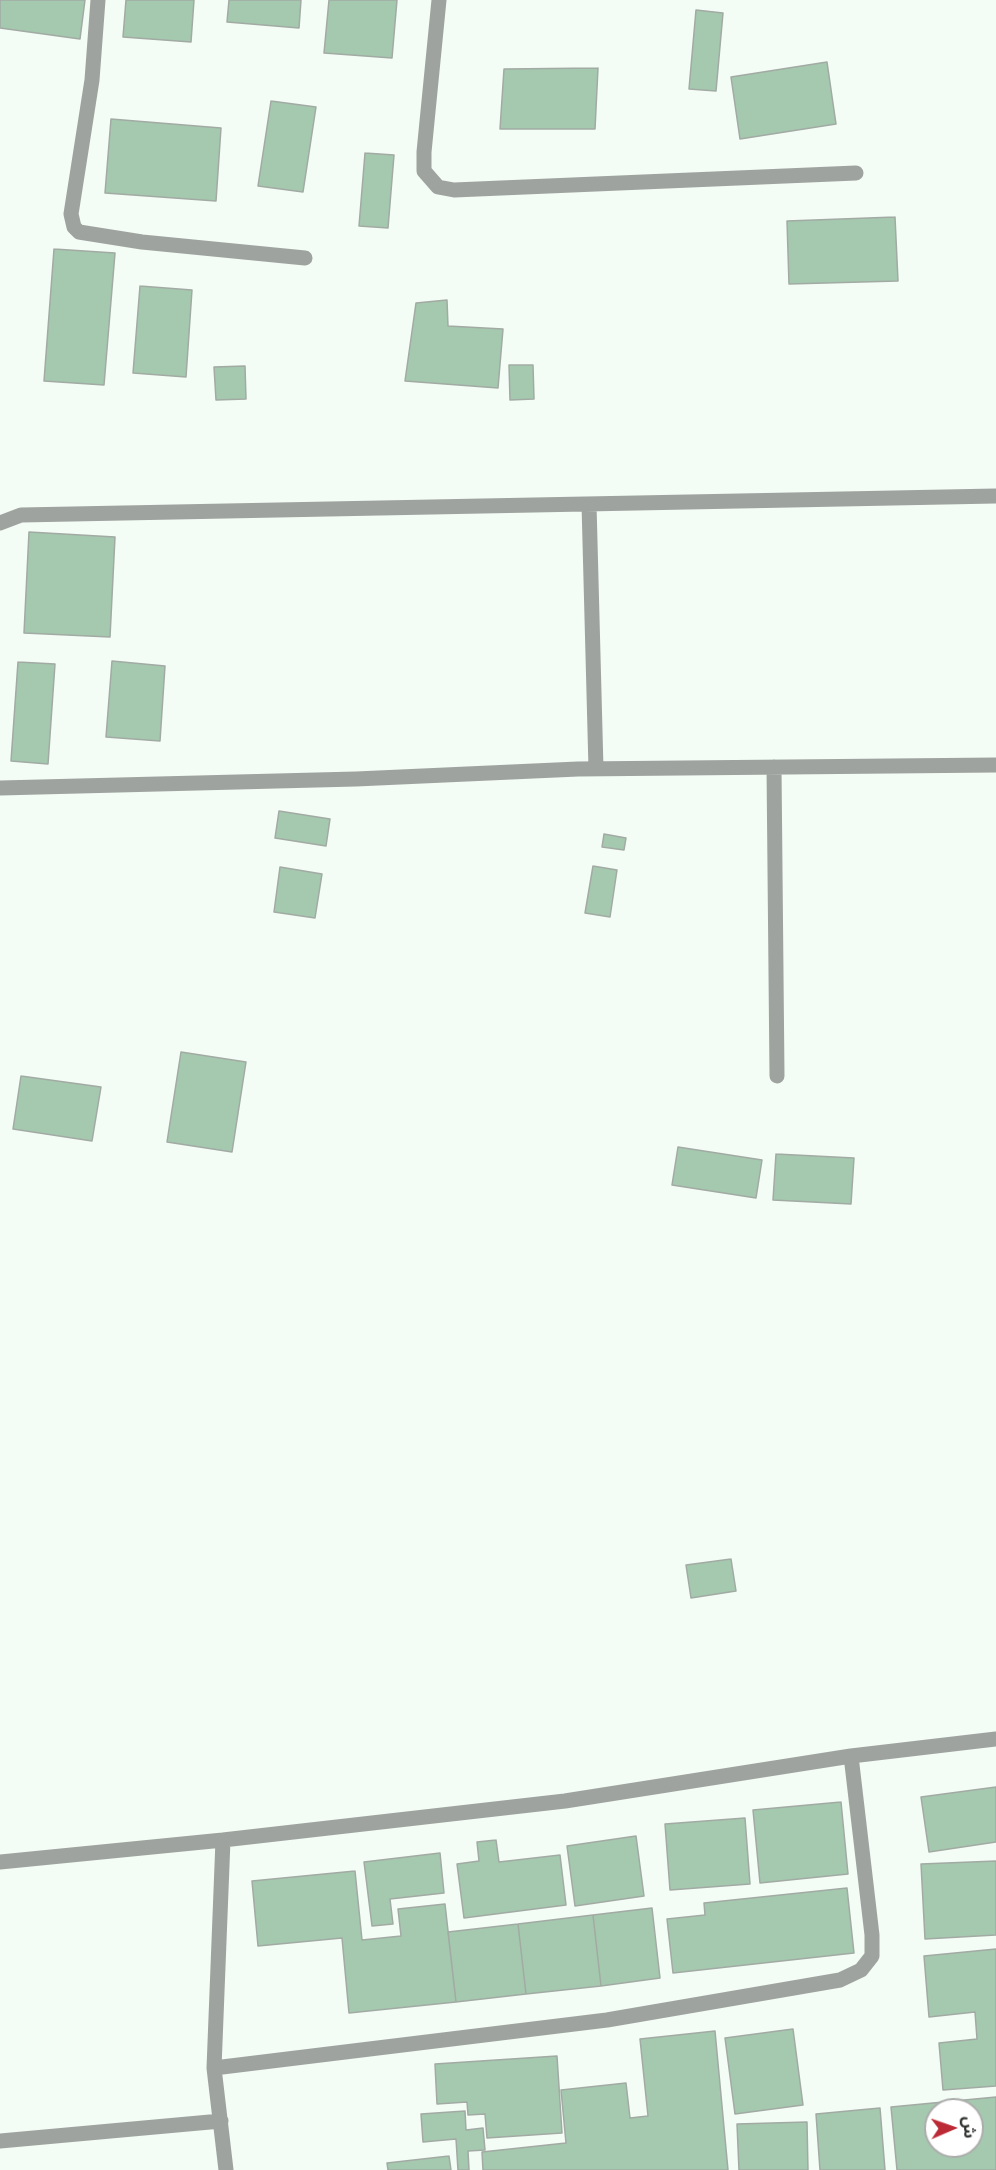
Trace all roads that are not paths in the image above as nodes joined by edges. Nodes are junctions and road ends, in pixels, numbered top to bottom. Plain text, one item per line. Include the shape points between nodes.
1 (98, 0) edge
2 (439, 0) edge
3 (856, 173) dead end
4 (305, 258) dead end
5 (996, 496) edge
6 (589, 504) junction
7 (0, 523) edge
8 (996, 765) edge
9 (774, 767) junction
10 (596, 769) junction
11 (0, 788) edge
12 (777, 1076) dead end
13 (996, 1739) edge
14 (851, 1756) junction
15 (222, 1840) junction
16 (0, 1862) edge
17 (214, 2068) junction
18 (221, 2121) junction
19 (0, 2141) edge
20 (226, 2170) edge

1 - 4 street via 92,80 71,214 74,227 79,232 142,242
2 - 3 street via 424,152 424,171 438,187 454,190
5 - 6 street
6 - 7 street via 21,515
6 - 10 street
8 - 9 street
9 - 10 street
9 - 12 street
10 - 11 street
13 - 14 street
14 - 15 street via 565,1801
14 - 17 street via 872,1935 872,1956 861,1970 840,1980 607,2020
15 - 16 street
15 - 17 street
17 - 18 street
18 - 19 street
18 - 20 street

